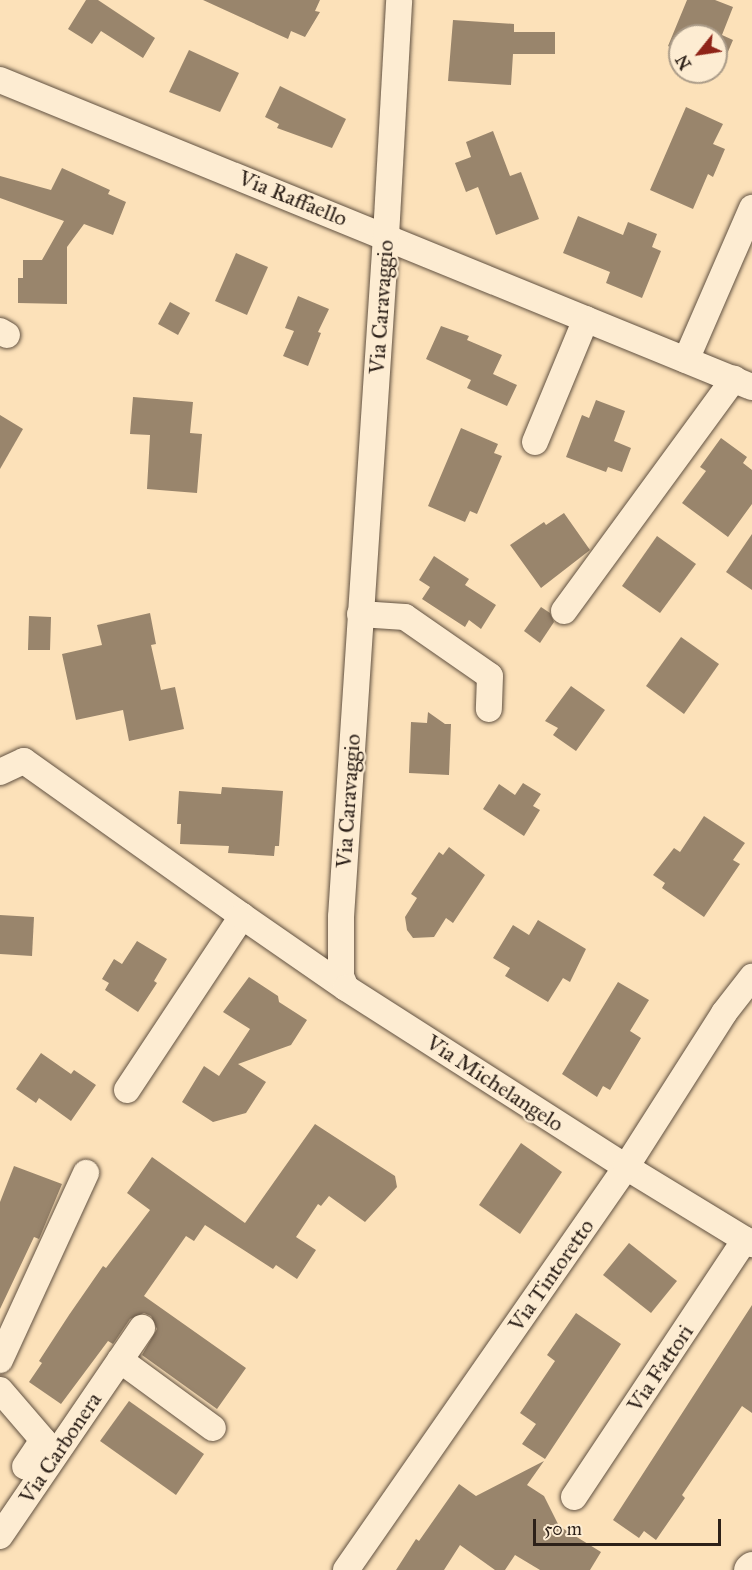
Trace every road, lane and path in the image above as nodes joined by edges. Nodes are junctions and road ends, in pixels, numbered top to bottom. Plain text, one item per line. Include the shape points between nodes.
1 (399, 0) edge
2 (0, 80) edge
3 (752, 208) edge
4 (386, 236) junction
5 (586, 319) junction
6 (686, 360) junction
7 (743, 383) edge
8 (536, 442) dead end
9 (564, 611) dead end
10 (360, 614) junction
11 (489, 709) dead end
12 (0, 772) edge
13 (242, 916) junction
14 (752, 977) edge
15 (346, 988) junction
16 (127, 1090) dead end
17 (626, 1167) junction
18 (86, 1173) dead end
19 (749, 1242) edge
20 (142, 1328) dead end
21 (0, 1360) edge
22 (120, 1360) junction
23 (0, 1390) edge
24 (213, 1428) dead end
25 (574, 1497) dead end
26 (0, 1504) edge
27 (0, 1536) edge
28 (346, 1570) edge

1 - 4 street, Via Caravaggio
2 - 4 street, Via Raffaello
3 - 6 street
4 - 5 street, Via Raffaello
4 - 10 street, Via Caravaggio
5 - 6 street, Via Raffaello
5 - 8 street
6 - 7 street, Via Raffaello
7 - 9 street, Via Raffaello
10 - 11 street via 405,617 490,676
10 - 15 street, Via Caravaggio via 341,917 341,976
12 - 13 street, Via Michelangelo via 24,761
13 - 15 street, Via Michelangelo
13 - 16 street
14 - 17 street, Via Tintoretto via 724,1013
15 - 17 street, Via Michelangelo
17 - 19 street, Via Michelangelo
17 - 28 street, Via Tintoretto
18 - 21 street
19 - 25 street, Via Fattori
20 - 22 street, Via Carbonera
22 - 24 street
22 - 27 street, Via Carbonera
23 - 26 street, Via Carbonera via 43,1440

